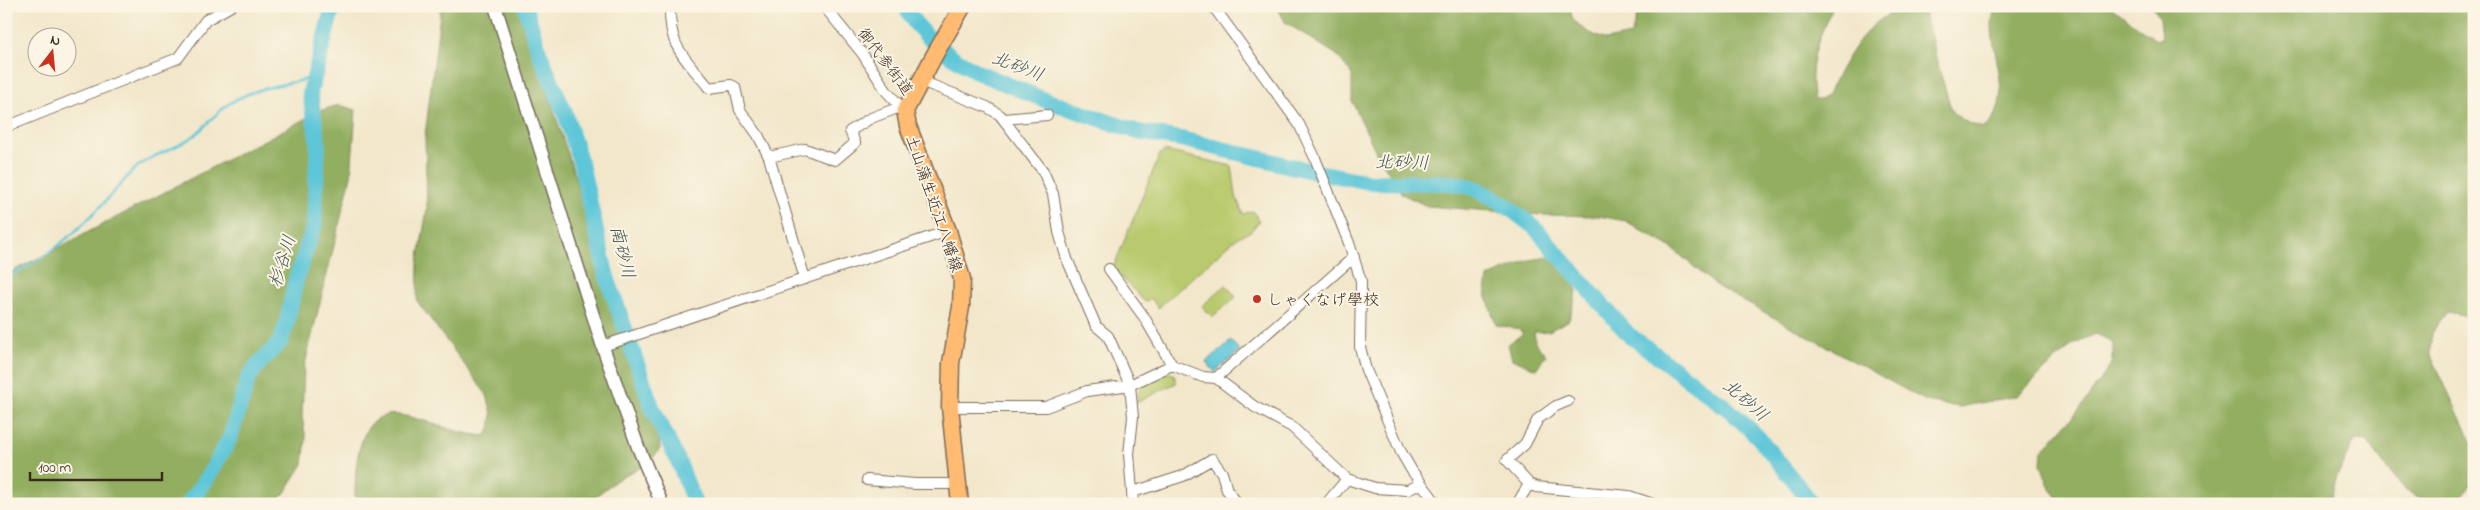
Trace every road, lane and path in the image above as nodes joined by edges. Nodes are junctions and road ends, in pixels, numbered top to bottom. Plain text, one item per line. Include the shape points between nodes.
1 (231, 6) edge
2 (495, 6) edge
3 (670, 6) edge
4 (824, 6) edge
5 (964, 6) edge
6 (1213, 6) edge
7 (921, 81) junction
8 (903, 109) junction
9 (1047, 115) dead end
10 (1004, 119) junction
11 (6, 127) edge
12 (769, 157) junction
13 (948, 231) junction
14 (1354, 257) junction
15 (1109, 269) dead end
16 (805, 279) junction
17 (603, 346) junction
18 (1172, 365) junction
19 (1216, 378) junction
20 (1130, 385) junction
21 (1568, 401) dead end
22 (950, 407) junction
23 (867, 480) dead end
24 (1347, 480) junction
25 (1421, 483) junction
26 (957, 484) junction
27 (1529, 484) junction
28 (1133, 492) junction
29 (662, 504) edge
30 (960, 504) edge
31 (1133, 504) edge
32 (1238, 504) edge
33 (1326, 504) edge
34 (1437, 504) edge
35 (1517, 504) edge
36 (1653, 504) edge

1 - 11 street via 206,20 178,58
2 - 17 street
3 - 12 street via 669,26 675,45 709,88 734,87 740,110
4 - 8 street, 御代参街道
5 - 7 main road
6 - 14 street via 1299,124
7 - 8 main road
7 - 10 street via 988,107
8 - 12 street via 871,118 850,131 855,143 835,160 805,149
8 - 13 main road, 土山蒲生近江八幡線
9 - 10 street
10 - 20 street via 1043,171 1053,194 1067,259 1096,326 1108,336
12 - 16 street
13 - 16 street
13 - 22 main road, 土山蒲生近江八幡線 via 962,279 961,307 951,363
14 - 19 street
14 - 25 street via 1361,281 1360,347 1366,370 1401,452
15 - 18 street via 1144,316
16 - 17 street
17 - 29 street
18 - 19 street via 1203,377
18 - 20 street
19 - 24 street via 1255,408 1292,427
20 - 22 street via 1087,391 1036,408
20 - 28 street via 1133,417 1129,454
21 - 27 street via 1538,419 1525,444 1506,460
22 - 26 main road, 土山蒲生近江八幡線
23 - 26 street
24 - 25 street via 1376,488 1408,490
24 - 33 street
25 - 34 street
26 - 30 main road, 土山蒲生近江八幡線
27 - 35 street
27 - 36 street via 1629,496
28 - 31 street
28 - 32 street via 1183,476 1212,459 1222,473 1227,490

